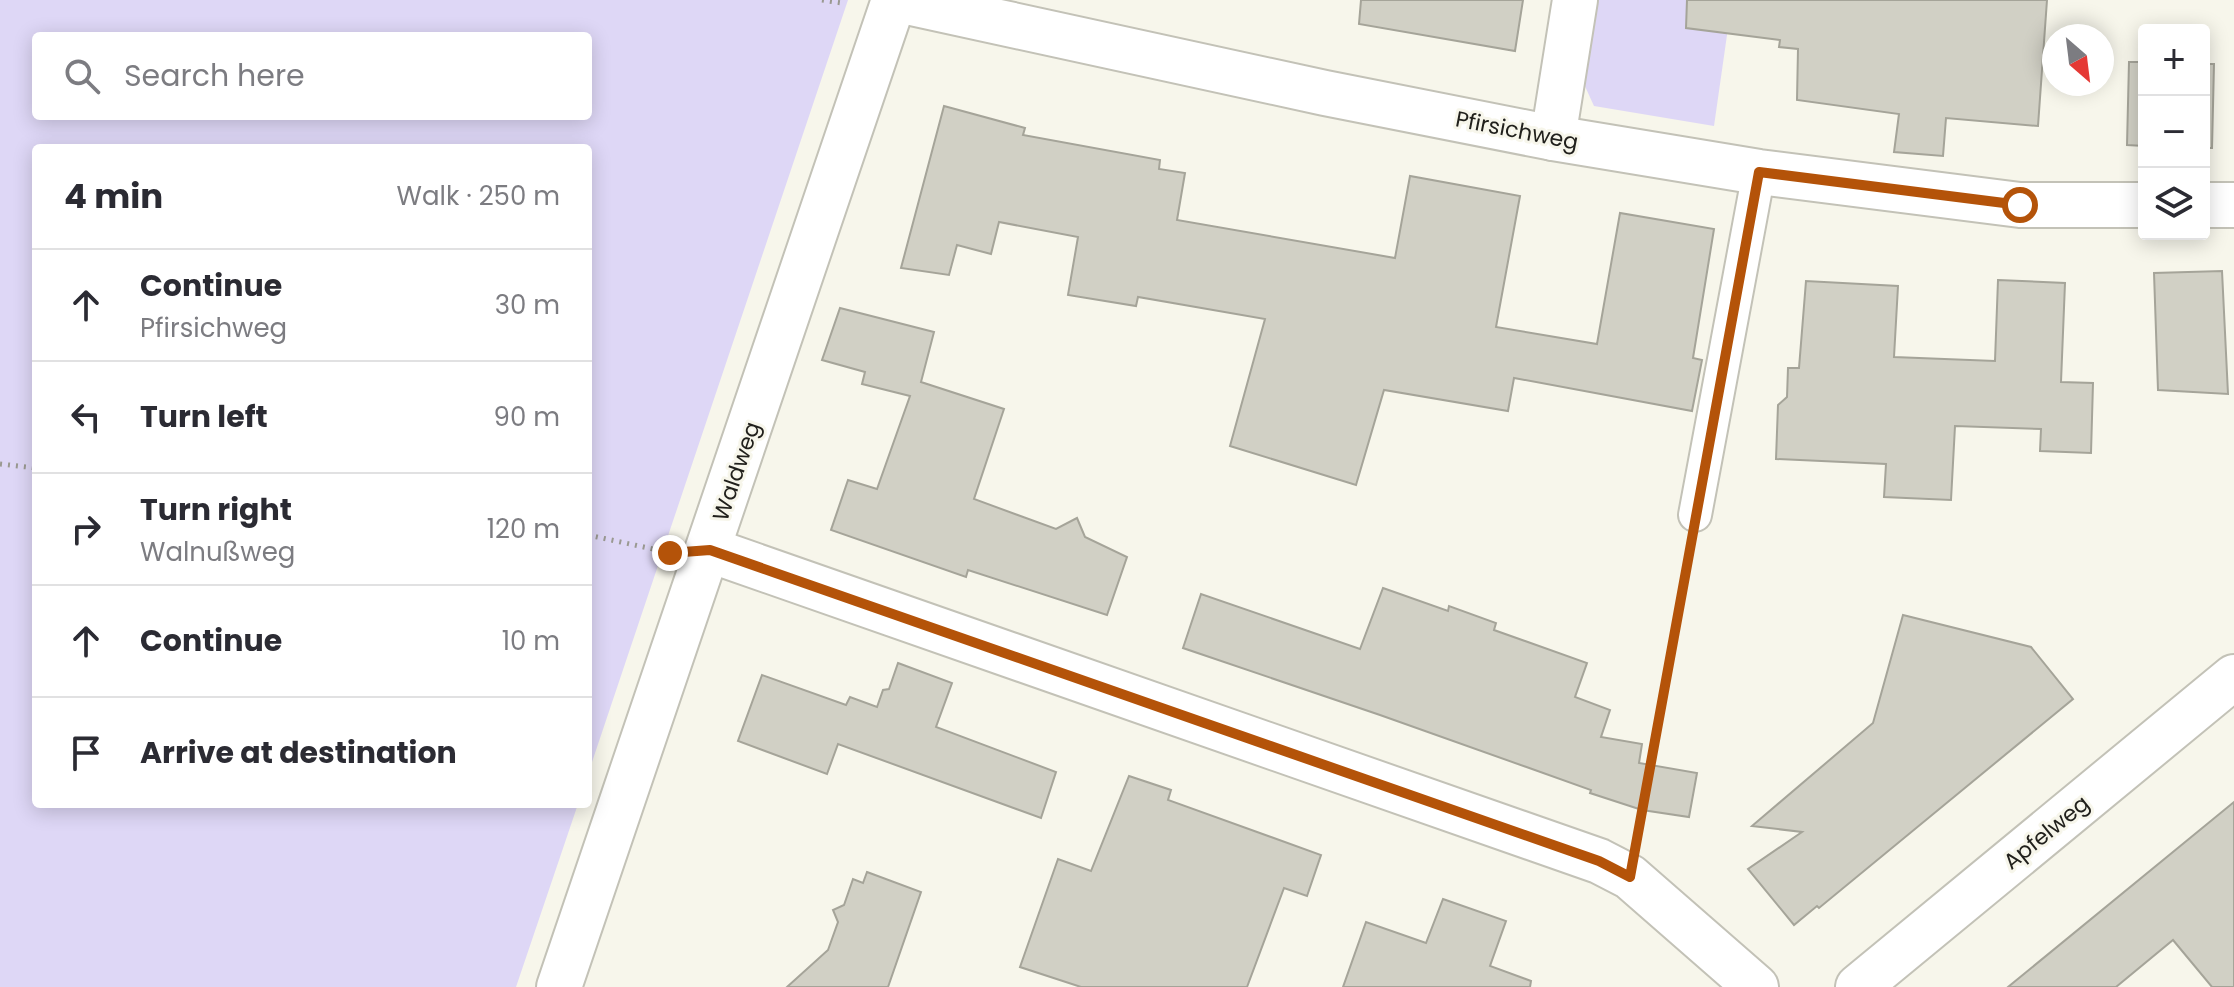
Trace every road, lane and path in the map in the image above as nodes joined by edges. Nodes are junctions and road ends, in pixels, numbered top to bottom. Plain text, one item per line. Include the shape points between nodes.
1 (896, 0) edge
2 (1575, 0) edge
3 (1553, 138) junction
4 (1759, 172) junction
5 (2138, 205) edge
6 (2210, 205) edge
7 (2234, 205) edge
8 (0, 464) edge
9 (32, 468) edge
10 (1695, 515) joint
11 (592, 536) edge
12 (710, 550) junction
13 (2234, 677) edge
14 (1630, 877) junction
15 (559, 987) edge
16 (1756, 987) edge
17 (1858, 987) edge

1 - 3 street, Pfirsichweg
1 - 12 street, Waldweg
2 - 3 street
3 - 4 street, Pfirsichweg
4 - 5 street, Pfirsichweg via 2020,205
4 - 10 lane
6 - 7 street
8 - 9 path
10 - 14 path
11 - 12 path via 670,553
12 - 14 street via 1599,861
12 - 15 street, Waldweg
13 - 17 street, Apfelweg
14 - 16 street

